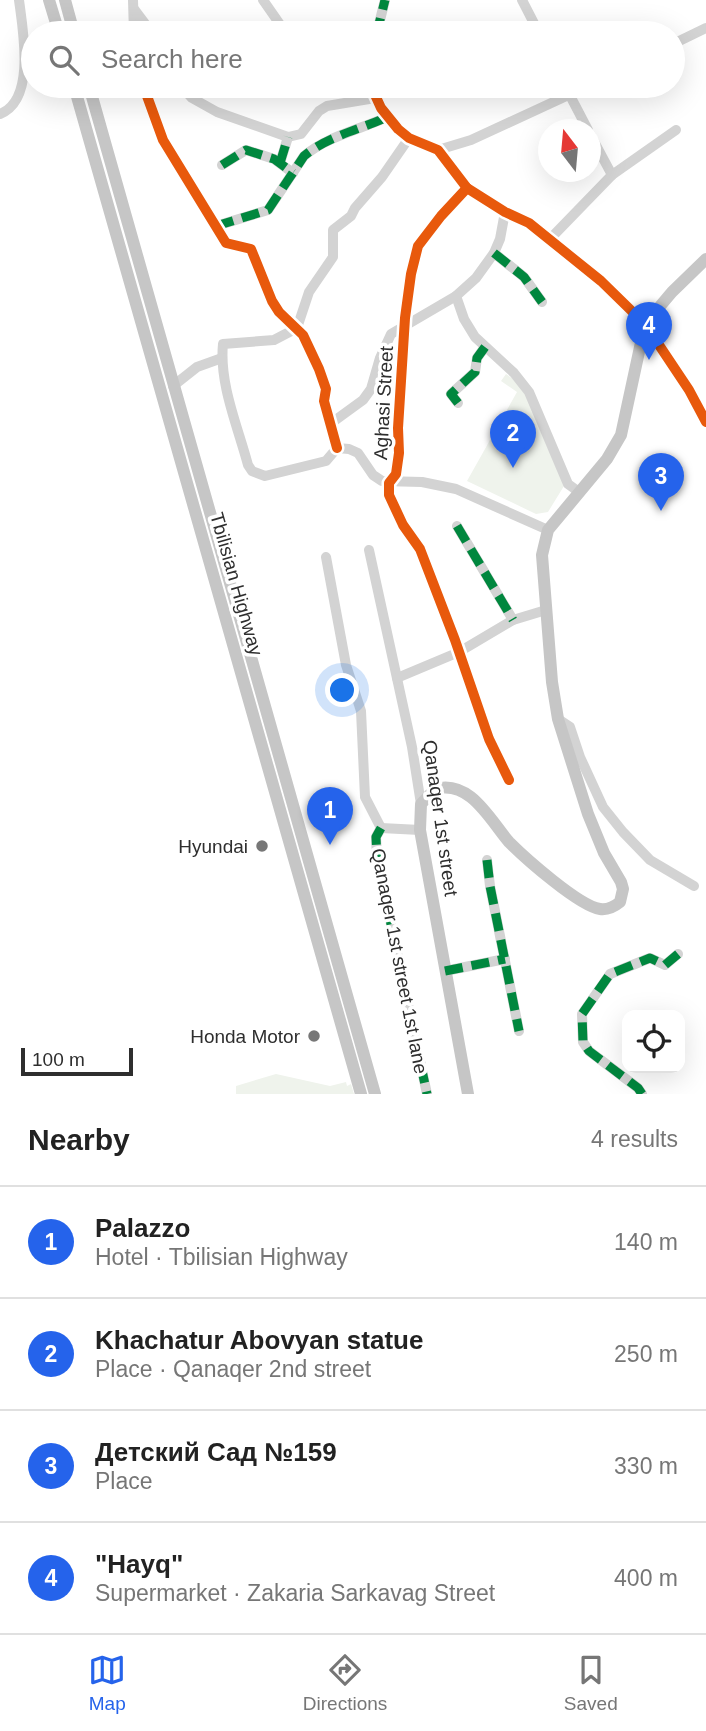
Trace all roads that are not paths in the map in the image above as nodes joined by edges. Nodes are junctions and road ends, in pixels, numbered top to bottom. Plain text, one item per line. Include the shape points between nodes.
1 (19, 0) edge
2 (49, 0) edge
3 (65, 0) edge
4 (263, 0) edge
5 (385, 0) edge
6 (522, 0) edge
7 (133, 5) edge
8 (55, 21) edge
9 (71, 21) edge
10 (144, 21) edge
11 (278, 21) edge
12 (380, 21) edge
13 (533, 21) edge
14 (21, 24) edge
15 (706, 28) edge
16 (685, 38) edge
17 (21, 89) edge
18 (78, 98) edge
19 (92, 98) edge
20 (148, 98) edge
21 (192, 98) edge
22 (375, 98) joint
23 (552, 98) edge
24 (572, 98) edge
25 (0, 114) edge
26 (387, 117) junction
27 (582, 119) edge
28 (677, 130) dead end
29 (288, 137) junction
30 (409, 138) junction
31 (438, 150) junction
32 (601, 154) edge
33 (280, 163) junction
34 (222, 166) dead end
35 (293, 173) junction
36 (612, 175) junction
37 (467, 188) junction
38 (505, 212) junction
39 (216, 226) junction
40 (549, 240) junction
41 (494, 253) junction
42 (706, 259) edge
43 (133, 268) junction
44 (456, 296) junction
45 (542, 302) dead end
46 (644, 326) junction
47 (297, 328) junction
48 (404, 328) junction
49 (485, 347) junction
50 (222, 358) junction
51 (173, 386) junction
52 (458, 403) dead end
53 (175, 418) junction
54 (706, 422) edge
55 (330, 424) junction
56 (706, 429) edge
57 (337, 448) junction
58 (389, 483) junction
59 (579, 492) junction
60 (457, 526) dead end
61 (548, 530) junction
62 (369, 550) dead end
63 (326, 557) dead end
64 (546, 610) junction
65 (513, 620) junction
66 (459, 652) junction
67 (397, 678) junction
68 (558, 719) junction
69 (509, 780) dead end
70 (421, 804) junction
71 (381, 828) junction
72 (419, 830) junction
73 (487, 860) dead end
74 (694, 886) dead end
75 (678, 954) dead end
76 (505, 959) junction
77 (445, 971) junction
78 (341, 995) junction
79 (519, 1031) dead end
80 (361, 1094) edge
81 (375, 1094) edge
82 (426, 1094) edge
83 (468, 1094) edge
84 (642, 1094) edge

1 - 14 street
2 - 8 main road
3 - 9 main road
4 - 11 street
5 - 12 street
6 - 13 street
7 - 10 street
15 - 16 street
17 - 25 street via 16,104
18 - 43 main road, Tbilisian Highway
19 - 43 main road, Tbilisian Highway
20 - 39 street via 163,140
21 - 29 street via 217,112
22 - 26 street
22 - 29 street via 327,106 301,134
23 - 31 street via 471,139
24 - 27 street
26 - 30 street
26 - 35 street via 327,139 304,156
28 - 36 street
29 - 33 street
30 - 31 street
30 - 47 street via 351,216 333,230 332,257 309,292
31 - 37 street
32 - 36 street
33 - 34 street via 246,150
33 - 35 street
35 - 39 street via 268,210
36 - 40 street
37 - 38 street
37 - 48 street, Aghasi Street via 418,246
38 - 40 street via 529,223
38 - 41 street
39 - 47 street via 227,245 251,249 272,301
40 - 46 street via 601,281
41 - 44 street
41 - 45 street via 524,277
42 - 46 main road
43 - 51 main road, Tbilisian Highway
43 - 53 main road, Tbilisian Highway
44 - 48 street
44 - 49 street via 469,328
46 - 54 street
46 - 56 street
46 - 59 main road via 621,435
47 - 50 street via 274,340 223,344
47 - 55 street via 326,389
48 - 55 street via 388,337 363,400
48 - 58 street, Aghasi Street via 399,453 396,474
49 - 52 street via 475,372 451,394
49 - 59 street via 528,392 568,484
50 - 51 street via 197,367
50 - 57 street via 252,471 265,476 326,461
51 - 53 main road, Tbilisian Highway
53 - 78 main road, Tbilisian Highway
55 - 57 street
57 - 58 street via 354,450 373,475
58 - 61 street via 404,480 456,489
58 - 66 street, Aghasi Street via 389,495 420,549
59 - 61 main road
60 - 65 street
61 - 64 main road via 542,555
62 - 67 street, Qanaqer 1st street
63 - 71 street, Qanaqer 1st street 1st lane via 346,666 361,712 365,797
64 - 65 street
64 - 68 main road
65 - 66 street
66 - 67 street
66 - 69 street, Aghasi Street via 489,739
67 - 70 street, Qanaqer 1st street
68 - 70 main road via 588,814 621,882 622,897 616,905 598,909 567,890 536,867 462,792 435,789
68 - 74 street via 570,727 603,807 623,832 649,860
70 - 72 main road, Qanaqer 1st street
71 - 72 street, Qanaqer 1st street 1st lane
71 - 82 street, Qanaqer 1st street 1st lane via 376,837 377,858
72 - 77 main road, Qanaqer 1st street
73 - 76 street
75 - 84 street via 665,965 650,958 610,974 582,1014 583,1042 589,1051
76 - 77 street
76 - 79 street
77 - 83 main road, Qanaqer 1st street
78 - 80 main road, Tbilisian Highway
78 - 81 main road, Tbilisian Highway

